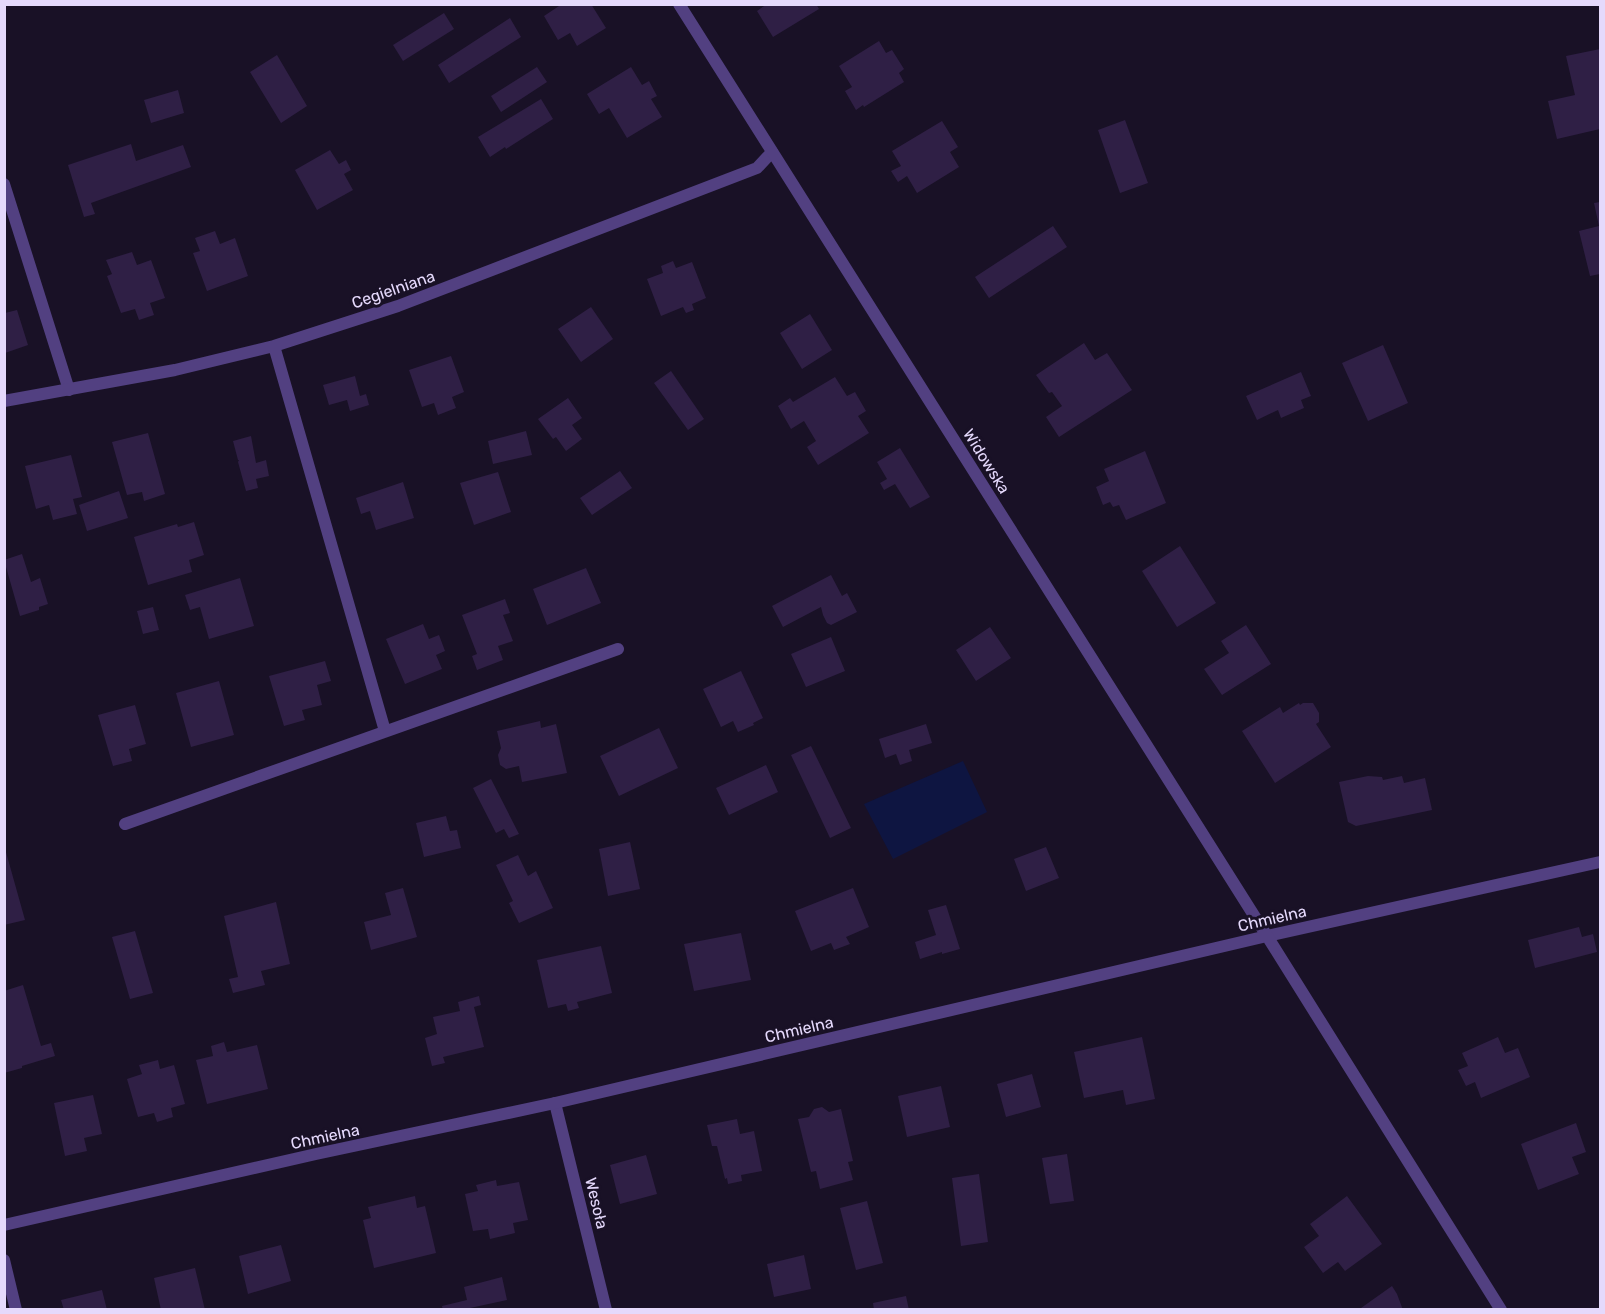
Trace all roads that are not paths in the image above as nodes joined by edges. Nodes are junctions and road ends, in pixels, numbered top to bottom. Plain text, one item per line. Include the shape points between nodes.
1 (679, 4) edge
2 (772, 152) junction
3 (4, 184) edge
4 (274, 346) junction
5 (69, 390) junction
6 (4, 401) edge
7 (618, 649) dead end
8 (385, 731) junction
9 (125, 824) dead end
10 (1600, 862) edge
11 (1267, 936) junction
12 (555, 1103) junction
13 (4, 1225) edge
14 (4, 1260) edge
15 (16, 1310) edge
16 (606, 1310) edge
17 (1501, 1310) edge

1 - 2 street, Widowska
2 - 4 street, Cegielniana via 757,168 604,228 398,306
2 - 11 street, Widowska
3 - 5 street
4 - 5 street, Cegielniana
4 - 8 street
5 - 6 street, Cegielniana
7 - 8 street
8 - 9 street
10 - 11 street, Chmielna
11 - 12 street, Chmielna
11 - 17 street, Widowska
12 - 13 street, Chmielna
12 - 16 street, Wesoła
14 - 15 street

